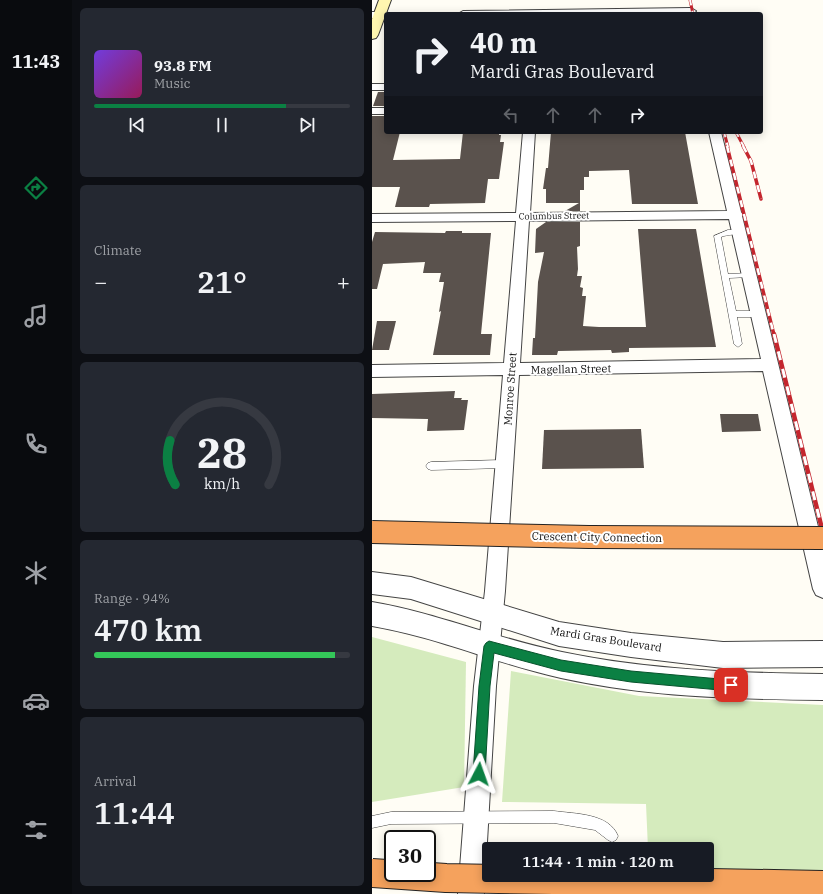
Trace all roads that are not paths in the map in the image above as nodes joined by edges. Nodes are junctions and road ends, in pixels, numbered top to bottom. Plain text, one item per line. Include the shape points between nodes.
1 (385, 0) edge
2 (536, 0) edge
3 (688, 0) edge
4 (535, 12) edge
5 (691, 12) edge
6 (379, 15) edge
7 (372, 35) edge
8 (372, 87) edge
9 (384, 87) edge
10 (372, 111) edge
11 (384, 111) edge
12 (529, 134) edge
13 (716, 134) edge
14 (736, 214) junction
15 (522, 216) junction
16 (372, 218) edge
17 (740, 232) junction
18 (750, 275) junction
19 (725, 276) junction
20 (732, 314) junction
21 (759, 314) junction
22 (738, 344) dead end
23 (770, 365) junction
24 (512, 370) junction
25 (372, 371) edge
26 (504, 464) junction
27 (431, 466) dead end
28 (372, 532) edge
29 (823, 538) edge
30 (372, 583) edge
31 (823, 589) edge
32 (493, 613) junction
33 (372, 614) edge
34 (489, 646) junction
35 (823, 654) edge
36 (823, 687) edge
37 (476, 819) junction
38 (372, 822) edge
39 (612, 836) dead end
40 (372, 873) edge
41 (823, 885) edge
42 (471, 894) edge

1 - 6 main road
2 - 4 street
3 - 5 street
6 - 7 main road
8 - 9 street
10 - 11 street
12 - 15 street, Monroe Street
13 - 14 street
14 - 15 street, Columbus Street
14 - 17 street
15 - 16 street, Columbus Street
15 - 24 street, Monroe Street
17 - 18 street
17 - 19 lane via 728,232 718,236
18 - 19 lane
18 - 21 street
19 - 20 lane
20 - 21 lane
20 - 22 lane
21 - 23 street
23 - 24 street, Magellan Street
23 - 31 street
24 - 25 street, Magellan Street
24 - 26 street, Monroe Street
26 - 27 lane
26 - 32 street, Monroe Street
28 - 29 highway, Crescent City Connection, bridge via 597,537
30 - 32 street, Mardi Gras Boulevard via 411,588
32 - 34 street, Monroe Street
32 - 35 street, Mardi Gras Boulevard via 559,634 631,645 723,655
33 - 34 street via 412,621
34 - 36 street via 561,665 644,679 745,686
34 - 37 street, Monroe Street
37 - 38 lane via 391,818
37 - 39 lane via 554,817 598,824
37 - 42 street, Monroe Street
40 - 41 highway, bridge via 446,878

